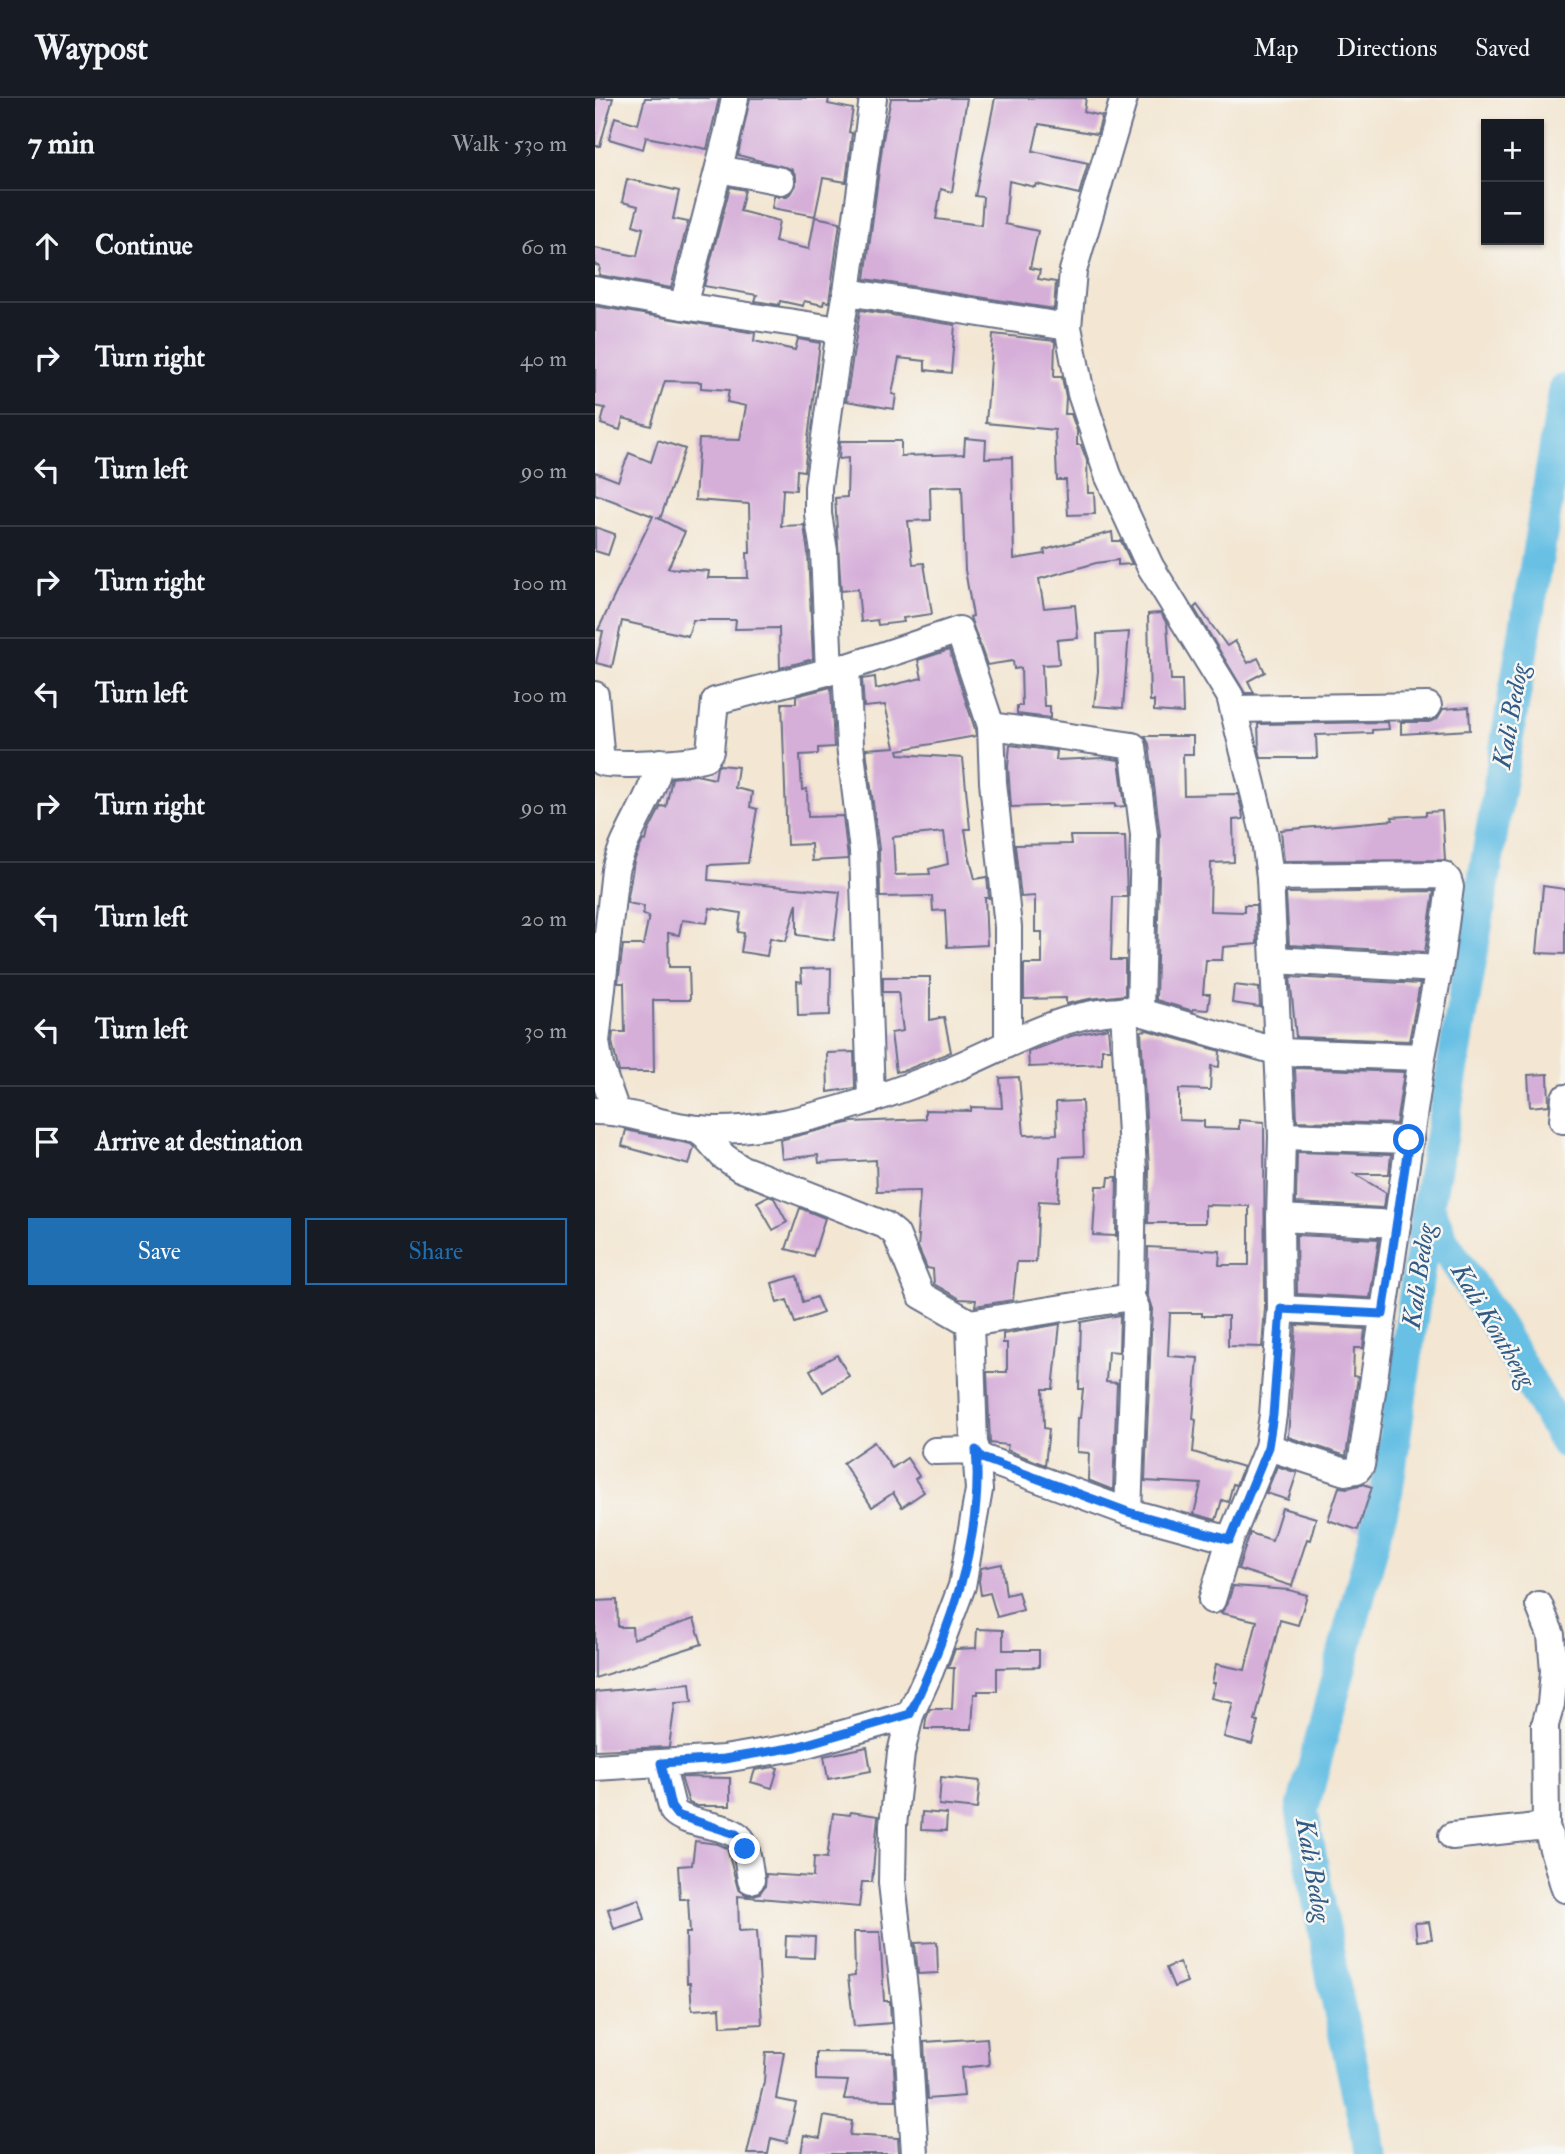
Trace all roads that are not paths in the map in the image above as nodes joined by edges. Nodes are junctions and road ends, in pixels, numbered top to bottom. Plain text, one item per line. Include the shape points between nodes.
1 (735, 98) edge
2 (873, 98) edge
3 (1124, 98) edge
4 (719, 169) junction
5 (781, 181) dead end
6 (595, 290) edge
7 (847, 292) junction
8 (683, 306) junction
9 (1068, 327) junction
10 (840, 330) junction
11 (838, 670) junction
12 (595, 695) edge
13 (1428, 706) dead end
14 (1234, 709) junction
15 (991, 726) junction
16 (660, 762) junction
17 (1270, 877) junction
18 (1274, 960) junction
19 (1439, 970) junction
20 (1132, 1011) junction
21 (1008, 1043) junction
22 (1279, 1052) junction
23 (1422, 1057) junction
24 (871, 1098) junction
25 (605, 1111) edge
26 (699, 1129) junction
27 (1282, 1136) junction
28 (1409, 1140) junction
29 (1280, 1218) junction
30 (1397, 1224) junction
31 (1131, 1297) junction
32 (1281, 1309) junction
33 (1383, 1314) junction
34 (970, 1323) junction
35 (1268, 1447) junction
36 (976, 1450) junction
37 (935, 1451) dead end
38 (1128, 1512) junction
39 (1230, 1540) junction
40 (1212, 1600) dead end
41 (1539, 1605) dead end
42 (910, 1714) junction
43 (1555, 1745) edge
44 (661, 1763) junction
45 (595, 1767) edge
46 (1546, 1826) junction
47 (1452, 1836) dead end
48 (751, 1880) dead end
49 (1565, 1889) edge
50 (915, 2154) edge

1 - 4 street
2 - 7 street
3 - 9 street via 1073,271
4 - 5 street
4 - 8 street
6 - 8 street
7 - 9 street
7 - 10 street
8 - 10 street
9 - 14 street via 1081,394 1108,475 1150,566
10 - 11 street via 818,487
11 - 15 street via 959,630
11 - 16 street via 715,701 709,754
11 - 24 street via 863,851
12 - 16 street via 601,762
13 - 14 street
14 - 17 street
15 - 20 street via 1133,746 1144,835
15 - 21 street via 1008,927
16 - 25 street via 615,870 596,1042
17 - 18 street
17 - 19 street via 1443,875 1450,887
18 - 19 street
18 - 22 street
19 - 23 street
20 - 21 street via 1074,1019
20 - 22 street
20 - 31 street
21 - 24 street
22 - 23 street
22 - 27 street
23 - 28 street
24 - 26 street via 784,1123
25 - 26 street
26 - 34 street via 740,1168 891,1228 921,1295
27 - 28 street
27 - 29 street
28 - 30 street
29 - 30 street
29 - 32 street
30 - 33 street
31 - 34 street
31 - 38 street via 1136,1308
32 - 33 street
32 - 35 street
33 - 35 street via 1357,1470 1345,1472
34 - 36 street
35 - 39 street
36 - 37 street
36 - 38 street via 982,1458
36 - 42 street via 979,1490 962,1586
38 - 39 street
39 - 40 street
41 - 43 street via 1551,1635 1554,1671 1545,1725
42 - 44 street via 796,1747
42 - 50 street via 893,1825 892,1883 906,2006
43 - 46 street
44 - 45 street
44 - 48 street via 673,1811 736,1834 742,1840
46 - 47 street
46 - 49 street

